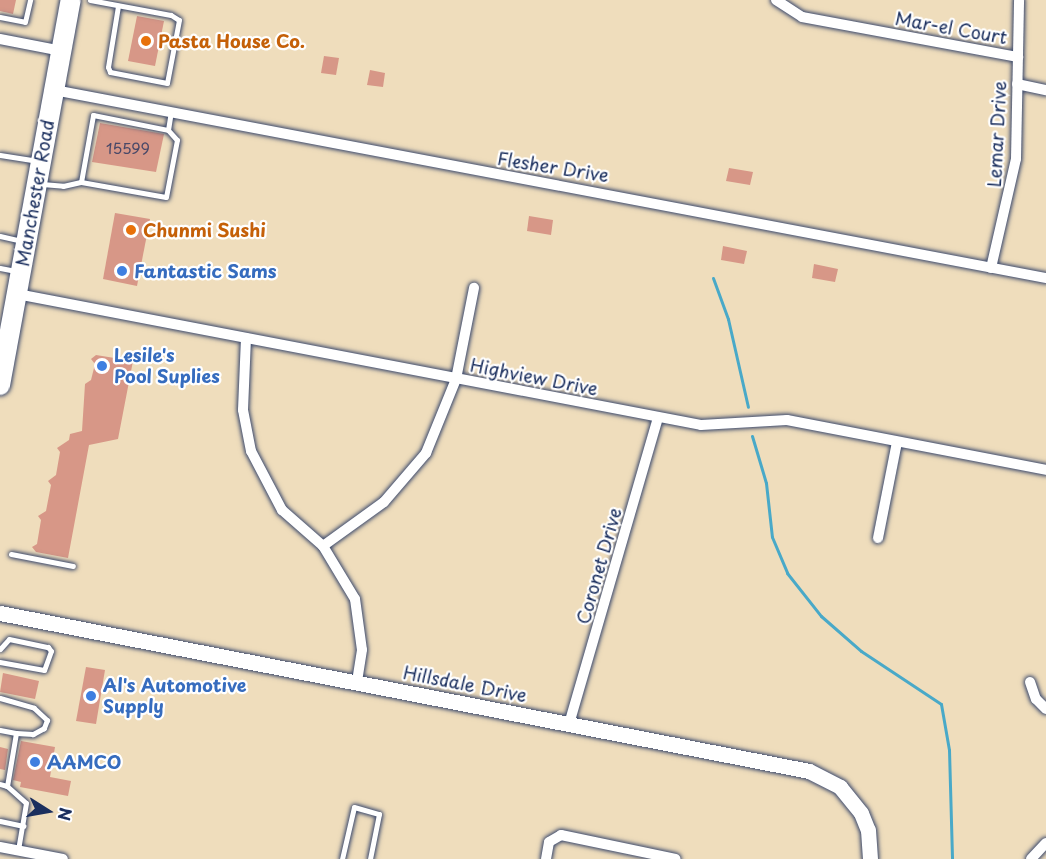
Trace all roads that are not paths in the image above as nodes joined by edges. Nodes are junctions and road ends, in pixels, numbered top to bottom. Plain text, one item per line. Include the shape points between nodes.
1 (30, 0) edge
2 (71, 0) edge
3 (90, 0) edge
4 (776, 0) edge
5 (1019, 0) edge
6 (118, 6) junction
7 (0, 17) edge
8 (0, 39) edge
9 (62, 51) junction
10 (1018, 57) junction
11 (1017, 84) junction
12 (54, 90) junction
13 (1046, 90) edge
14 (171, 112) junction
15 (168, 129) junction
16 (0, 155) edge
17 (41, 161) junction
18 (81, 182) junction
19 (37, 184) junction
20 (0, 236) edge
21 (27, 242) junction
22 (0, 268) edge
23 (991, 268) junction
24 (21, 272) junction
25 (1046, 278) edge
26 (474, 288) dead end
27 (17, 294) junction
28 (246, 338) junction
29 (4, 347) edge
30 (456, 378) junction
31 (0, 385) edge
32 (658, 417) junction
33 (897, 442) junction
34 (1046, 470) edge
35 (878, 538) dead end
36 (323, 546) junction
37 (11, 554) dead end
38 (73, 566) dead end
39 (0, 613) edge
40 (0, 649) edge
41 (0, 662) edge
42 (1030, 682) dead end
43 (357, 683) junction
44 (0, 698) edge
45 (1046, 709) edge
46 (569, 724) junction
47 (0, 730) edge
48 (16, 733) junction
49 (3, 785) edge
50 (0, 821) edge
51 (22, 826) junction
52 (1046, 843) edge
53 (0, 846) edge
54 (18, 850) junction
55 (63, 859) edge
56 (342, 859) edge
57 (370, 859) edge
58 (546, 859) edge
59 (676, 859) edge
60 (870, 859) edge
61 (1031, 859) edge

1 - 7 lane via 25,22
2 - 9 highway, Manchester Road
3 - 6 lane
4 - 10 street, Mar-el Court via 802,17
5 - 10 street, Lemar Drive
6 - 6 lane via 171,15 179,20 167,83 110,72
8 - 9 street
9 - 12 highway, Manchester Road
10 - 11 street, Lemar Drive
11 - 13 street
11 - 23 street, Lemar Drive via 1016,159
12 - 14 street, Flesher Drive
12 - 17 highway, Manchester Road
14 - 15 lane
14 - 23 street, Flesher Drive
15 - 18 lane via 93,115
15 - 18 lane via 177,140 166,197
16 - 17 lane
17 - 19 highway, Manchester Road
18 - 19 lane via 63,186
19 - 21 highway, Manchester Road
20 - 21 lane
21 - 24 highway, Manchester Road
22 - 24 lane
23 - 25 street, Flesher Drive
24 - 27 highway, Manchester Road
26 - 30 street
27 - 28 street, Highview Drive
27 - 29 highway, Manchester Road
28 - 30 street, Highview Drive
28 - 36 street via 243,410 251,451 282,510
29 - 31 highway, Manchester Road
30 - 32 street, Highview Drive
30 - 36 street via 435,433 414,471 384,502
32 - 33 street, Highview Drive via 701,425 787,420
32 - 46 street, Coronet Drive
33 - 34 street, Highview Drive
33 - 35 street
36 - 43 street via 356,599 362,650
37 - 38 lane
39 - 43 street, Hillsdale Drive
40 - 41 lane via 9,639 48,647 51,651 44,670
42 - 45 street via 1036,699
43 - 46 street, Hillsdale Drive
44 - 48 lane via 34,708 47,720 44,728 33,734
46 - 60 street, Hillsdale Drive via 810,771 826,778 861,813 868,830
47 - 48 lane
48 - 49 lane
49 - 51 lane via 26,803
50 - 51 lane
51 - 54 lane
52 - 61 street
53 - 54 street
54 - 55 street
56 - 57 lane via 354,807 378,814
58 - 59 street via 549,842 561,835

